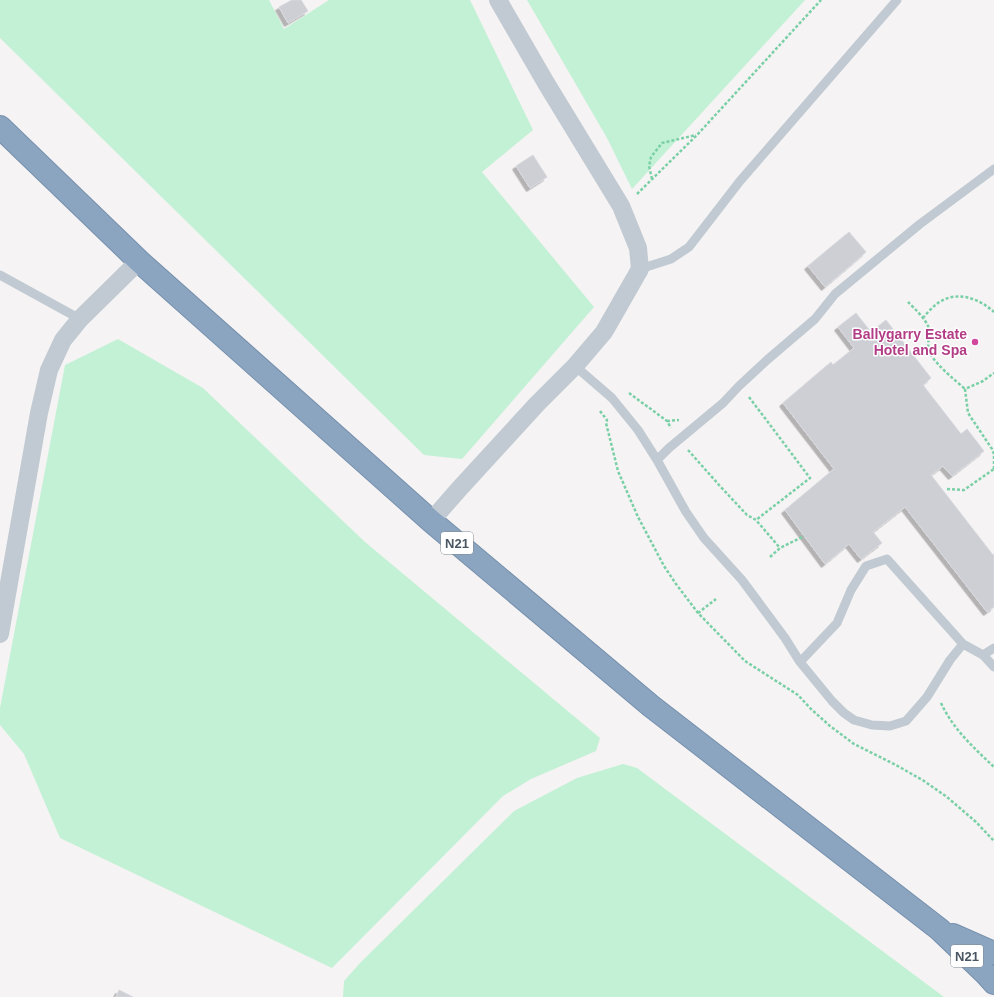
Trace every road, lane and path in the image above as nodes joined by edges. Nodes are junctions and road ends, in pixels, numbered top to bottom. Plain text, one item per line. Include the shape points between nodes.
1 (498, 0) edge
2 (821, 0) edge
3 (898, 0) edge
4 (0, 127) edge
5 (697, 135) junction
6 (994, 169) edge
7 (139, 261) junction
8 (640, 269) junction
9 (0, 275) edge
10 (908, 302) dead end
11 (994, 312) edge
12 (80, 318) junction
13 (923, 318) junction
14 (575, 366) junction
15 (994, 373) edge
16 (965, 389) junction
17 (629, 392) dead end
18 (746, 393) dead end
19 (600, 411) dead end
20 (674, 432) dead end
21 (687, 449) dead end
22 (657, 460) junction
23 (947, 488) dead end
24 (756, 520) junction
25 (432, 521) junction
26 (804, 536) dead end
27 (780, 548) junction
28 (770, 557) dead end
29 (716, 600) dead end
30 (0, 634) edge
31 (963, 644) junction
32 (994, 648) edge
33 (983, 655) junction
34 (800, 662) junction
35 (994, 667) edge
36 (934, 686) junction
37 (994, 767) edge
38 (939, 929) junction
39 (994, 953) edge
40 (994, 983) edge

1 - 8 street via 621,206 638,248
2 - 5 path
3 - 8 lane via 740,181 688,247 671,259
4 - 7 highway, N21
5 - 5 path via 662,143 651,157 649,166 652,179
6 - 22 lane via 914,229 835,294 815,319 767,360 724,403
7 - 12 street
7 - 25 highway, N21
8 - 14 street via 604,332
9 - 12 lane
10 - 13 path
11 - 13 path via 970,298 954,296 941,301
12 - 30 street via 63,340 49,370
13 - 16 path via 929,328 928,344 931,354
14 - 22 lane via 612,398 638,430
14 - 25 street via 537,404
15 - 16 path
16 - 23 path via 968,413 992,449 994,469 964,490
17 - 20 path via 667,421
18 - 24 path via 810,478
19 - 29 path via 607,420 614,457 630,499 664,566 698,613
21 - 24 path via 742,510
22 - 34 lane via 695,526 742,580
24 - 27 path
25 - 38 highway, N21 via 651,706
26 - 27 path
27 - 28 path
31 - 33 lane
31 - 34 lane via 887,559 866,566 851,590 837,623
31 - 36 lane
32 - 33 lane
33 - 35 lane
34 - 36 lane via 844,713 854,720 872,725 890,726 906,721 927,698
36 - 37 path via 947,716 969,744
38 - 39 highway, N21
38 - 40 highway, N21

